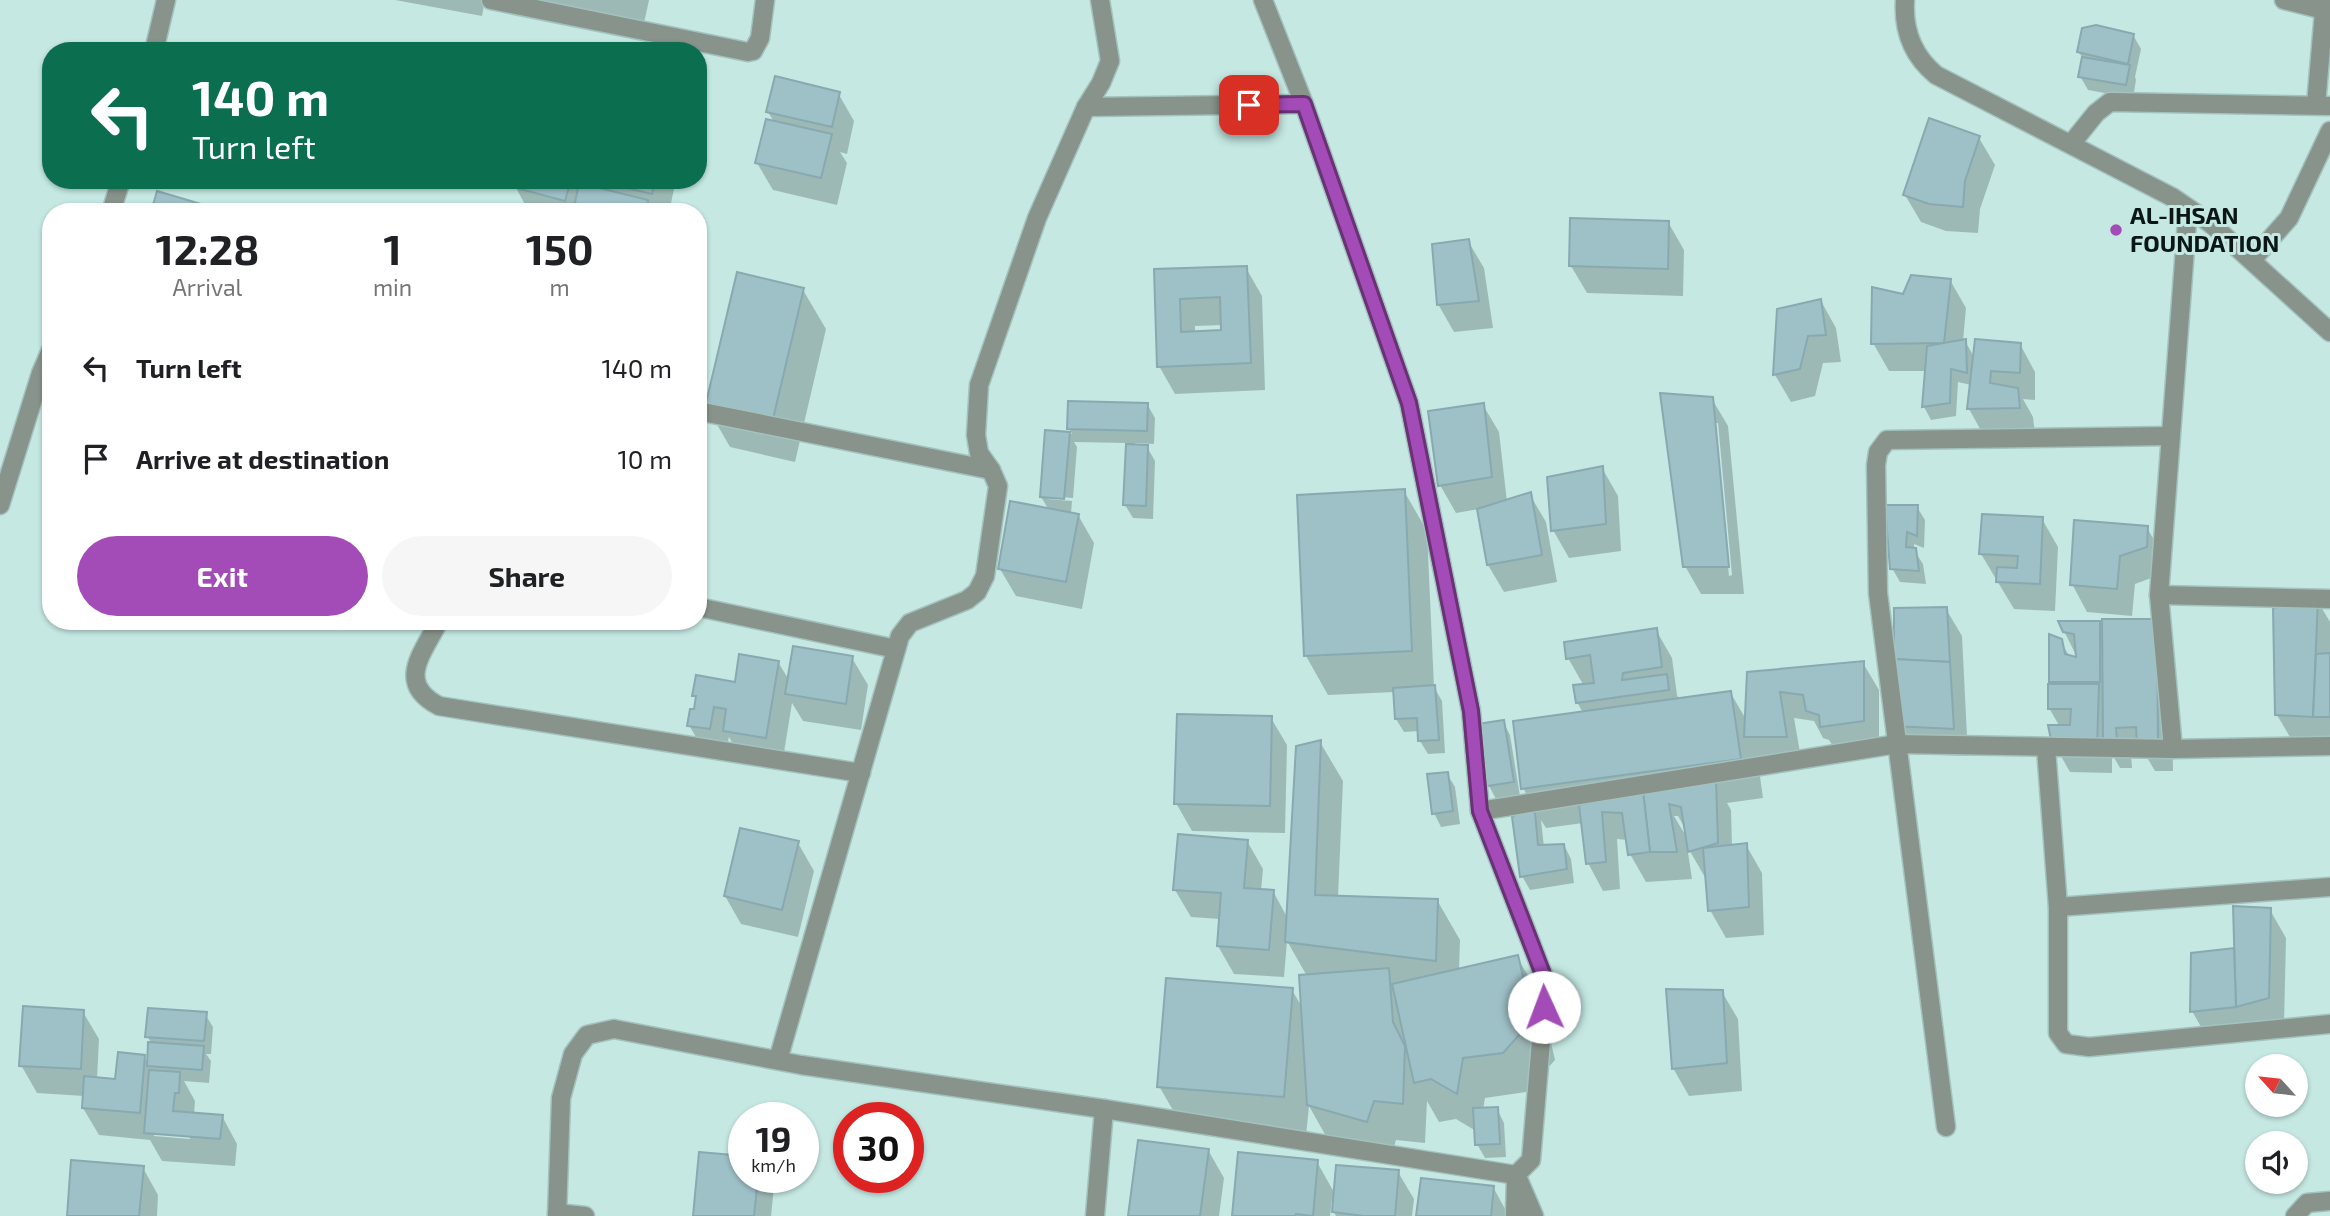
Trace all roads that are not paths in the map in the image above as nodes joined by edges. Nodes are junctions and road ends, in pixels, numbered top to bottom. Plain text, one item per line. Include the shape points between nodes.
1 (166, 0) edge
2 (765, 0) edge
3 (1100, 0) edge
4 (1262, 0) edge
5 (1905, 0) edge
6 (2284, 0) edge
7 (500, 1) edge
8 (2324, 5) edge
9 (156, 42) edge
10 (699, 42) edge
11 (707, 44) edge
12 (1304, 104) junction
13 (2323, 106) edge
14 (1086, 107) junction
15 (2330, 131) edge
16 (2071, 145) junction
17 (2188, 208) junction
18 (2252, 260) junction
19 (2330, 332) edge
20 (42, 371) edge
21 (707, 413) edge
22 (2171, 436) junction
23 (991, 470) junction
24 (0, 505) edge
25 (2159, 595) junction
26 (2330, 599) edge
27 (707, 609) edge
28 (435, 630) edge
29 (896, 649) junction
30 (1896, 744) junction
31 (2330, 746) edge
32 (2046, 748) junction
33 (2173, 749) junction
34 (861, 773) junction
35 (1480, 811) junction
36 (2330, 887) edge
37 (2058, 906) junction
38 (2330, 1024) edge
39 (778, 1060) junction
40 (1104, 1109) junction
41 (1945, 1127) dead end
42 (1516, 1175) junction
43 (2330, 1200) edge
44 (557, 1214) edge
45 (585, 1216) edge
46 (1095, 1216) edge
47 (1515, 1216) edge
48 (1534, 1216) edge
49 (2295, 1216) edge

1 - 9 street
2 - 11 street via 760,38 753,51
3 - 14 street via 1110,61
4 - 12 street
5 - 16 street via 1904,22 1921,62 1936,75
6 - 8 street
7 - 10 street
8 - 13 street
12 - 14 street
12 - 35 street via 1409,403 1471,711
13 - 16 street via 2110,102
14 - 23 street via 1037,218 979,385 976,435 979,453
15 - 18 street via 2289,218
16 - 17 street
17 - 18 street
17 - 22 street
18 - 19 street
20 - 24 street
21 - 23 street
22 - 25 street
22 - 30 street via 1887,440 1875,465 1878,593
23 - 29 street via 998,486 985,576 977,592 909,623
25 - 26 street
25 - 33 street
27 - 29 street
28 - 34 street via 414,680 423,696 439,706
29 - 34 street
30 - 32 street
30 - 35 street
30 - 41 street
31 - 33 street
32 - 33 street
32 - 37 street
34 - 39 street
35 - 42 street via 1546,982 1531,1160
36 - 37 street
37 - 38 street via 2058,1033 2066,1044 2089,1047
39 - 40 street
39 - 44 street via 614,1029 587,1035 573,1054 561,1098
40 - 42 street
40 - 46 street
42 - 47 street
42 - 48 street
43 - 49 street via 2307,1202
44 - 45 street

